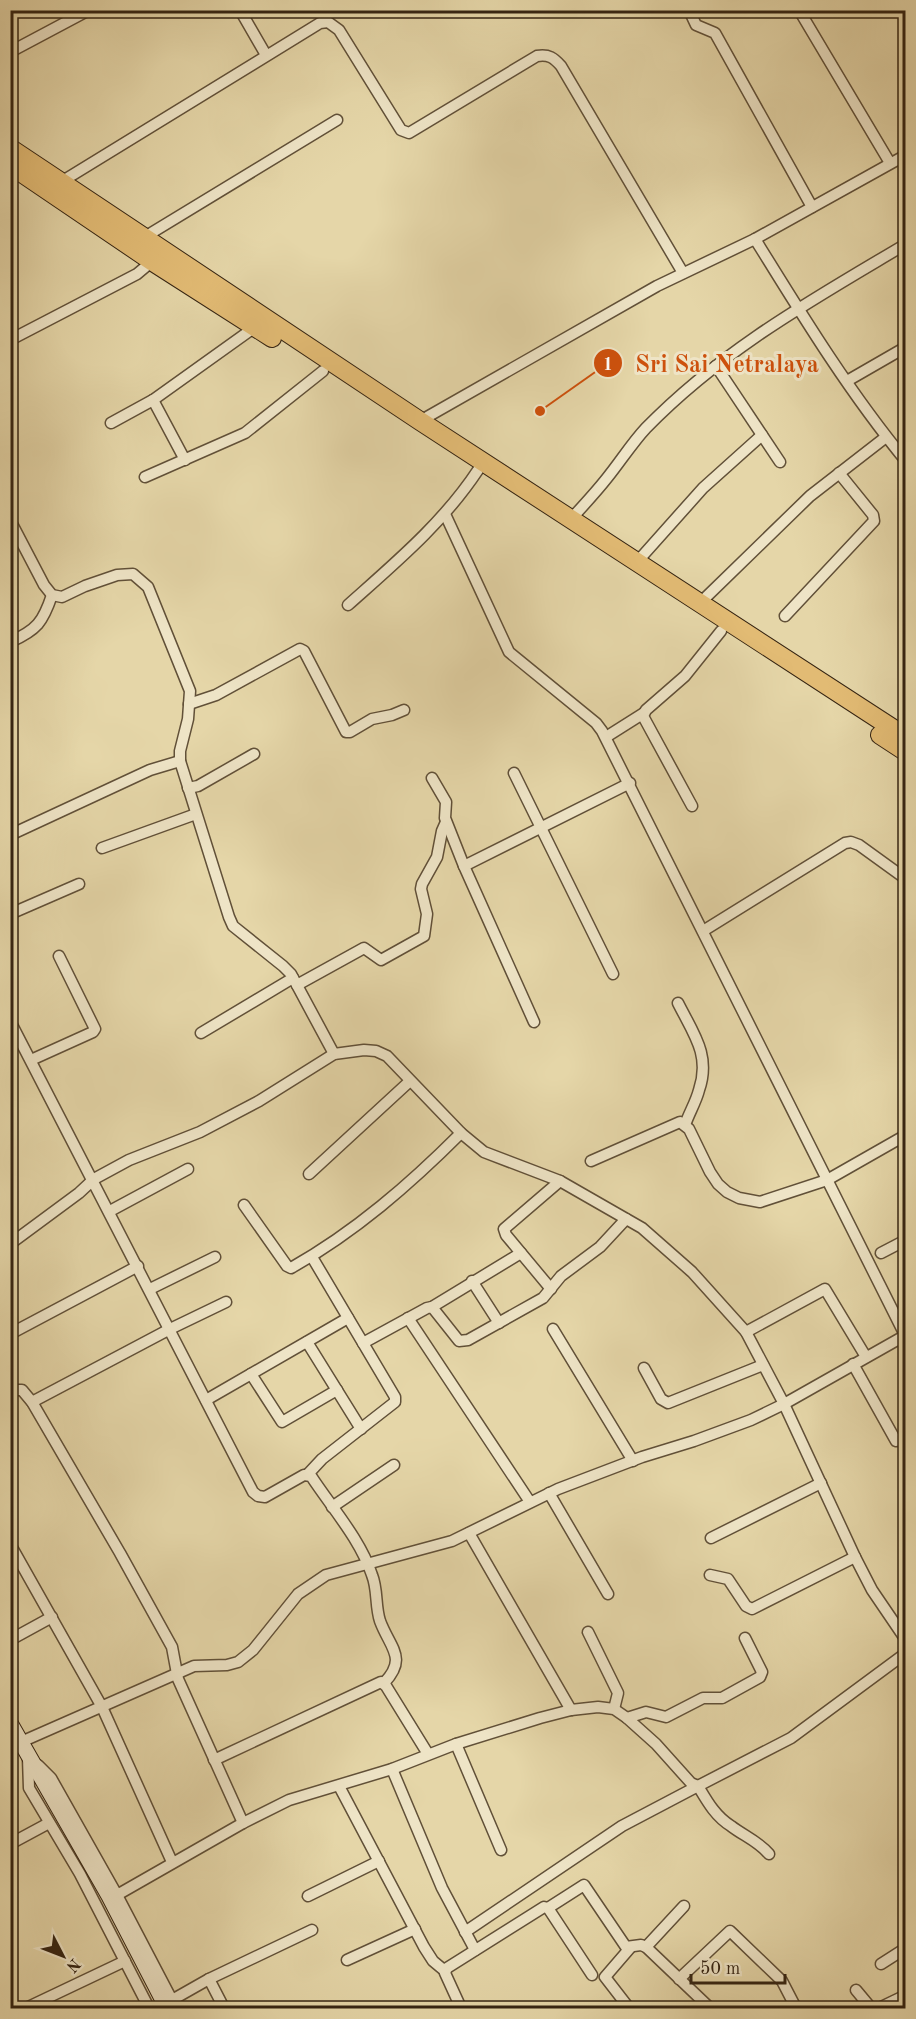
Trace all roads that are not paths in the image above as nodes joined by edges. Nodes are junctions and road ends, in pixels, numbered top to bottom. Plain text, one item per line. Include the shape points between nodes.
1 (240, 10) edge
2 (689, 10) edge
3 (799, 10) edge
4 (86, 11) edge
5 (10, 52) edge
6 (266, 55) junction
7 (337, 120) dead end
8 (10, 148) edge
9 (906, 154) edge
10 (890, 163) junction
11 (10, 165) edge
12 (61, 182) junction
13 (812, 207) junction
14 (143, 237) junction
15 (755, 239) junction
16 (906, 244) edge
17 (158, 256) junction
18 (683, 273) junction
19 (798, 308) junction
20 (255, 327) junction
21 (10, 340) edge
22 (906, 347) edge
23 (716, 366) junction
24 (323, 370) junction
25 (847, 381) junction
26 (153, 400) junction
27 (420, 421) junction
28 (111, 423) dead end
29 (762, 435) junction
30 (886, 436) junction
31 (185, 460) junction
32 (906, 461) edge
33 (780, 462) dead end
34 (478, 470) junction
35 (839, 473) junction
36 (145, 477) dead end
37 (445, 514) junction
38 (571, 519) junction
39 (11, 522) edge
40 (637, 562) junction
41 (52, 595) junction
42 (700, 603) junction
43 (348, 605) dead end
44 (784, 616) dead end
45 (721, 631) junction
46 (10, 642) edge
47 (189, 704) junction
48 (404, 710) dead end
49 (644, 713) junction
50 (606, 737) junction
51 (906, 737) edge
52 (906, 752) edge
53 (254, 754) dead end
54 (180, 761) junction
55 (514, 773) dead end
56 (432, 778) dead end
57 (630, 783) junction
58 (188, 788) junction
59 (692, 806) dead end
60 (196, 814) junction
61 (446, 822) junction
62 (543, 828) junction
63 (10, 835) edge
64 (102, 848) dead end
65 (464, 866) junction
66 (906, 879) edge
67 (79, 884) dead end
68 (10, 914) edge
69 (703, 931) junction
70 (59, 956) dead end
71 (613, 974) dead end
72 (295, 981) junction
73 (678, 1003) dead end
74 (10, 1021) edge
75 (534, 1022) dead end
76 (201, 1033) dead end
77 (334, 1054) junction
78 (31, 1060) junction
79 (410, 1080) junction
80 (685, 1125) junction
81 (461, 1133) junction
82 (906, 1135) edge
83 (591, 1161) dead end
84 (189, 1169) dead end
85 (309, 1174) dead end
86 (94, 1179) junction
87 (827, 1180) junction
88 (560, 1181) junction
89 (244, 1205) dead end
90 (110, 1211) junction
91 (626, 1218) junction
92 (906, 1239) edge
93 (10, 1244) edge
94 (521, 1253) junction
95 (881, 1253) dead end
96 (215, 1257) dead end
97 (312, 1257) junction
98 (138, 1266) junction
99 (472, 1281) junction
100 (551, 1288) junction
101 (150, 1289) junction
102 (226, 1302) dead end
103 (432, 1307) junction
104 (348, 1318) junction
105 (408, 1318) junction
106 (499, 1323) junction
107 (170, 1329) junction
108 (553, 1329) dead end
109 (746, 1332) junction
110 (10, 1334) edge
111 (905, 1336) edge
112 (307, 1342) junction
113 (363, 1343) junction
114 (866, 1357) junction
115 (853, 1364) junction
116 (763, 1365) junction
117 (644, 1368) dead end
118 (250, 1374) junction
119 (337, 1390) junction
120 (10, 1393) edge
121 (206, 1400) junction
122 (32, 1402) junction
123 (784, 1404) junction
124 (361, 1429) junction
125 (896, 1441) dead end
126 (633, 1461) junction
127 (394, 1465) dead end
128 (308, 1474) junction
129 (821, 1484) junction
130 (549, 1493) junction
131 (530, 1502) junction
132 (332, 1507) junction
133 (469, 1533) junction
134 (711, 1538) dead end
135 (10, 1544) edge
136 (855, 1557) junction
137 (368, 1563) junction
138 (710, 1575) dead end
139 (608, 1594) dead end
140 (52, 1617) junction
141 (588, 1632) dead end
142 (745, 1638) dead end
143 (10, 1640) edge
144 (906, 1640) edge
145 (906, 1653) edge
146 (176, 1673) junction
147 (384, 1683) junction
148 (102, 1707) junction
149 (614, 1708) junction
150 (571, 1710) junction
151 (627, 1718) junction
152 (10, 1723) edge
153 (456, 1744) junction
154 (25, 1749) junction
155 (428, 1754) junction
156 (214, 1760) junction
157 (392, 1769) junction
158 (339, 1786) junction
159 (698, 1786) junction
160 (50, 1823) junction
161 (243, 1823) junction
162 (10, 1844) edge
163 (501, 1850) dead end
164 (769, 1854) dead end
165 (172, 1862) junction
166 (379, 1862) junction
167 (117, 1894) junction
168 (308, 1896) dead end
169 (684, 1906) dead end
170 (548, 1908) junction
171 (415, 1929) junction
172 (312, 1930) dead end
173 (465, 1932) junction
174 (646, 1947) junction
175 (630, 1948) junction
176 (906, 1948) edge
177 (475, 1950) junction
178 (347, 1960) dead end
179 (124, 1961) junction
180 (881, 1964) dead end
181 (445, 1971) junction
182 (592, 1974) dead end
183 (209, 1979) junction
184 (679, 1979) junction
185 (856, 1990) dead end
186 (906, 1995) edge
187 (26, 2008) edge
188 (149, 2008) edge
189 (167, 2008) edge
190 (224, 2008) edge
191 (460, 2008) edge
192 (629, 2008) edge
193 (710, 2008) edge
194 (796, 2008) edge
195 (871, 2008) edge
196 (879, 2008) edge

1 - 6 street
2 - 13 street via 700,27 715,33
3 - 10 street
4 - 5 street
6 - 12 street
6 - 18 street via 320,23 333,24 401,130 409,133 546,54 561,66
7 - 14 street
8 - 12 main road
9 - 10 street
10 - 13 street
11 - 17 main road
12 - 14 main road
13 - 15 street
14 - 17 main road
15 - 18 street
15 - 19 street
16 - 19 street
17 - 20 main road
17 - 21 street via 137,274
17 - 27 main road
18 - 27 street
19 - 23 street
19 - 25 street
20 - 24 main road
20 - 26 street
22 - 25 street
23 - 29 street
23 - 38 street via 645,430
24 - 31 street via 245,433
24 - 34 main road
25 - 30 street
26 - 28 street
26 - 31 street
27 - 38 main road
29 - 33 street
29 - 40 street via 703,488
30 - 32 street
30 - 35 street
31 - 36 street
34 - 37 street
34 - 45 main road
35 - 42 street via 810,496
35 - 44 street via 874,521
37 - 43 street
37 - 50 street via 509,652 596,723
38 - 40 main road
39 - 41 street
40 - 42 main road
41 - 46 street via 40,624
41 - 47 street via 62,597 117,575 133,574 140,579 148,587 190,691
42 - 51 main road
45 - 49 street via 685,676
45 - 52 main road
47 - 48 street via 216,695 300,649 346,732
47 - 54 street
49 - 50 street
49 - 59 street
50 - 57 street
53 - 58 street
54 - 58 street
54 - 63 street via 150,770
55 - 62 street
56 - 61 street via 447,802
57 - 62 street
57 - 69 street
58 - 60 street
60 - 64 street
60 - 72 street via 233,926 283,966
61 - 65 street
61 - 72 street via 437,857 421,889 427,914 424,936 381,960 364,948
62 - 65 street
62 - 71 street
65 - 75 street
66 - 69 street via 859,845 845,843
67 - 68 street
69 - 87 street
70 - 78 street via 95,1029
72 - 76 street
72 - 77 street
73 - 80 street via 702,1050 704,1068
74 - 78 street
77 - 79 street via 376,1051 387,1056
77 - 86 street via 200,1132 129,1160
78 - 86 street
79 - 81 street
79 - 85 street
80 - 83 street via 676,1123
80 - 87 street via 718,1184 739,1198 760,1202
81 - 88 street via 484,1152
81 - 97 street via 397,1193
82 - 87 street
84 - 90 street
86 - 90 street
86 - 93 street
87 - 111 street
88 - 91 street
88 - 94 street via 505,1227 506,1235
89 - 97 street via 288,1268
90 - 98 street
91 - 100 street via 600,1247
91 - 109 street via 692,1272
92 - 95 street
94 - 99 street
94 - 100 street
96 - 101 street
97 - 104 street
98 - 101 street
98 - 110 street
99 - 103 street
99 - 106 street
100 - 106 street via 534,1304
101 - 107 street
102 - 107 street
103 - 105 street
103 - 106 street via 459,1341
104 - 112 street
104 - 113 street
105 - 113 street
105 - 131 street
107 - 121 street
107 - 122 street
108 - 126 street
109 - 114 street via 825,1289
109 - 116 street
111 - 114 street
112 - 118 street
112 - 119 street
113 - 124 street via 395,1402
114 - 115 street
115 - 123 street
115 - 125 street
116 - 117 street via 668,1403 661,1399
116 - 123 street
118 - 119 street via 282,1422
118 - 121 street
119 - 124 street
120 - 122 street via 22,1390
121 - 128 street via 258,1496 265,1497
122 - 146 street via 172,1647
123 - 126 street via 751,1420
123 - 129 street
124 - 128 street
126 - 130 street
127 - 132 street
128 - 132 street
129 - 134 street
129 - 136 street
130 - 131 street
130 - 139 street
131 - 133 street
132 - 137 street
133 - 137 street via 434,1547
133 - 150 street
135 - 140 street
136 - 138 street via 752,1609 728,1579
136 - 144 street
137 - 146 street via 332,1573 311,1584 288,1604 254,1650 238,1662 194,1666
137 - 147 street via 377,1610 397,1660 395,1671
140 - 143 street
140 - 148 street
141 - 149 street via 618,1693
142 - 151 street via 762,1672 760,1677 722,1698 703,1698 666,1717 646,1712
145 - 159 street via 791,1738
146 - 148 street
146 - 156 street
147 - 155 street
147 - 156 street via 376,1683
148 - 154 street
148 - 165 street
149 - 150 street
149 - 151 street
150 - 153 street
151 - 159 street
152 - 154 street
153 - 155 street
153 - 163 street
154 - 160 street via 29,1788
154 - 167 street via 51,1778
154 - 189 street
155 - 157 street
156 - 161 street
157 - 158 street
157 - 173 street via 442,1888
158 - 161 street via 289,1800
158 - 166 street
159 - 164 street via 714,1812
159 - 173 street via 622,1826
160 - 162 street
160 - 179 street
161 - 165 street
165 - 167 street
166 - 168 street
166 - 171 street
167 - 183 street via 172,2000
169 - 174 street
170 - 175 street via 584,1885
170 - 177 street
170 - 182 street
171 - 178 street
171 - 181 street via 433,1961
172 - 183 street
173 - 177 street
174 - 175 street
174 - 184 street
175 - 192 street via 605,1977
176 - 180 street
177 - 181 street
179 - 187 street
179 - 188 street
181 - 191 street
183 - 190 street
184 - 193 street
184 - 194 street via 730,1931 782,1981
185 - 195 street
186 - 196 street

